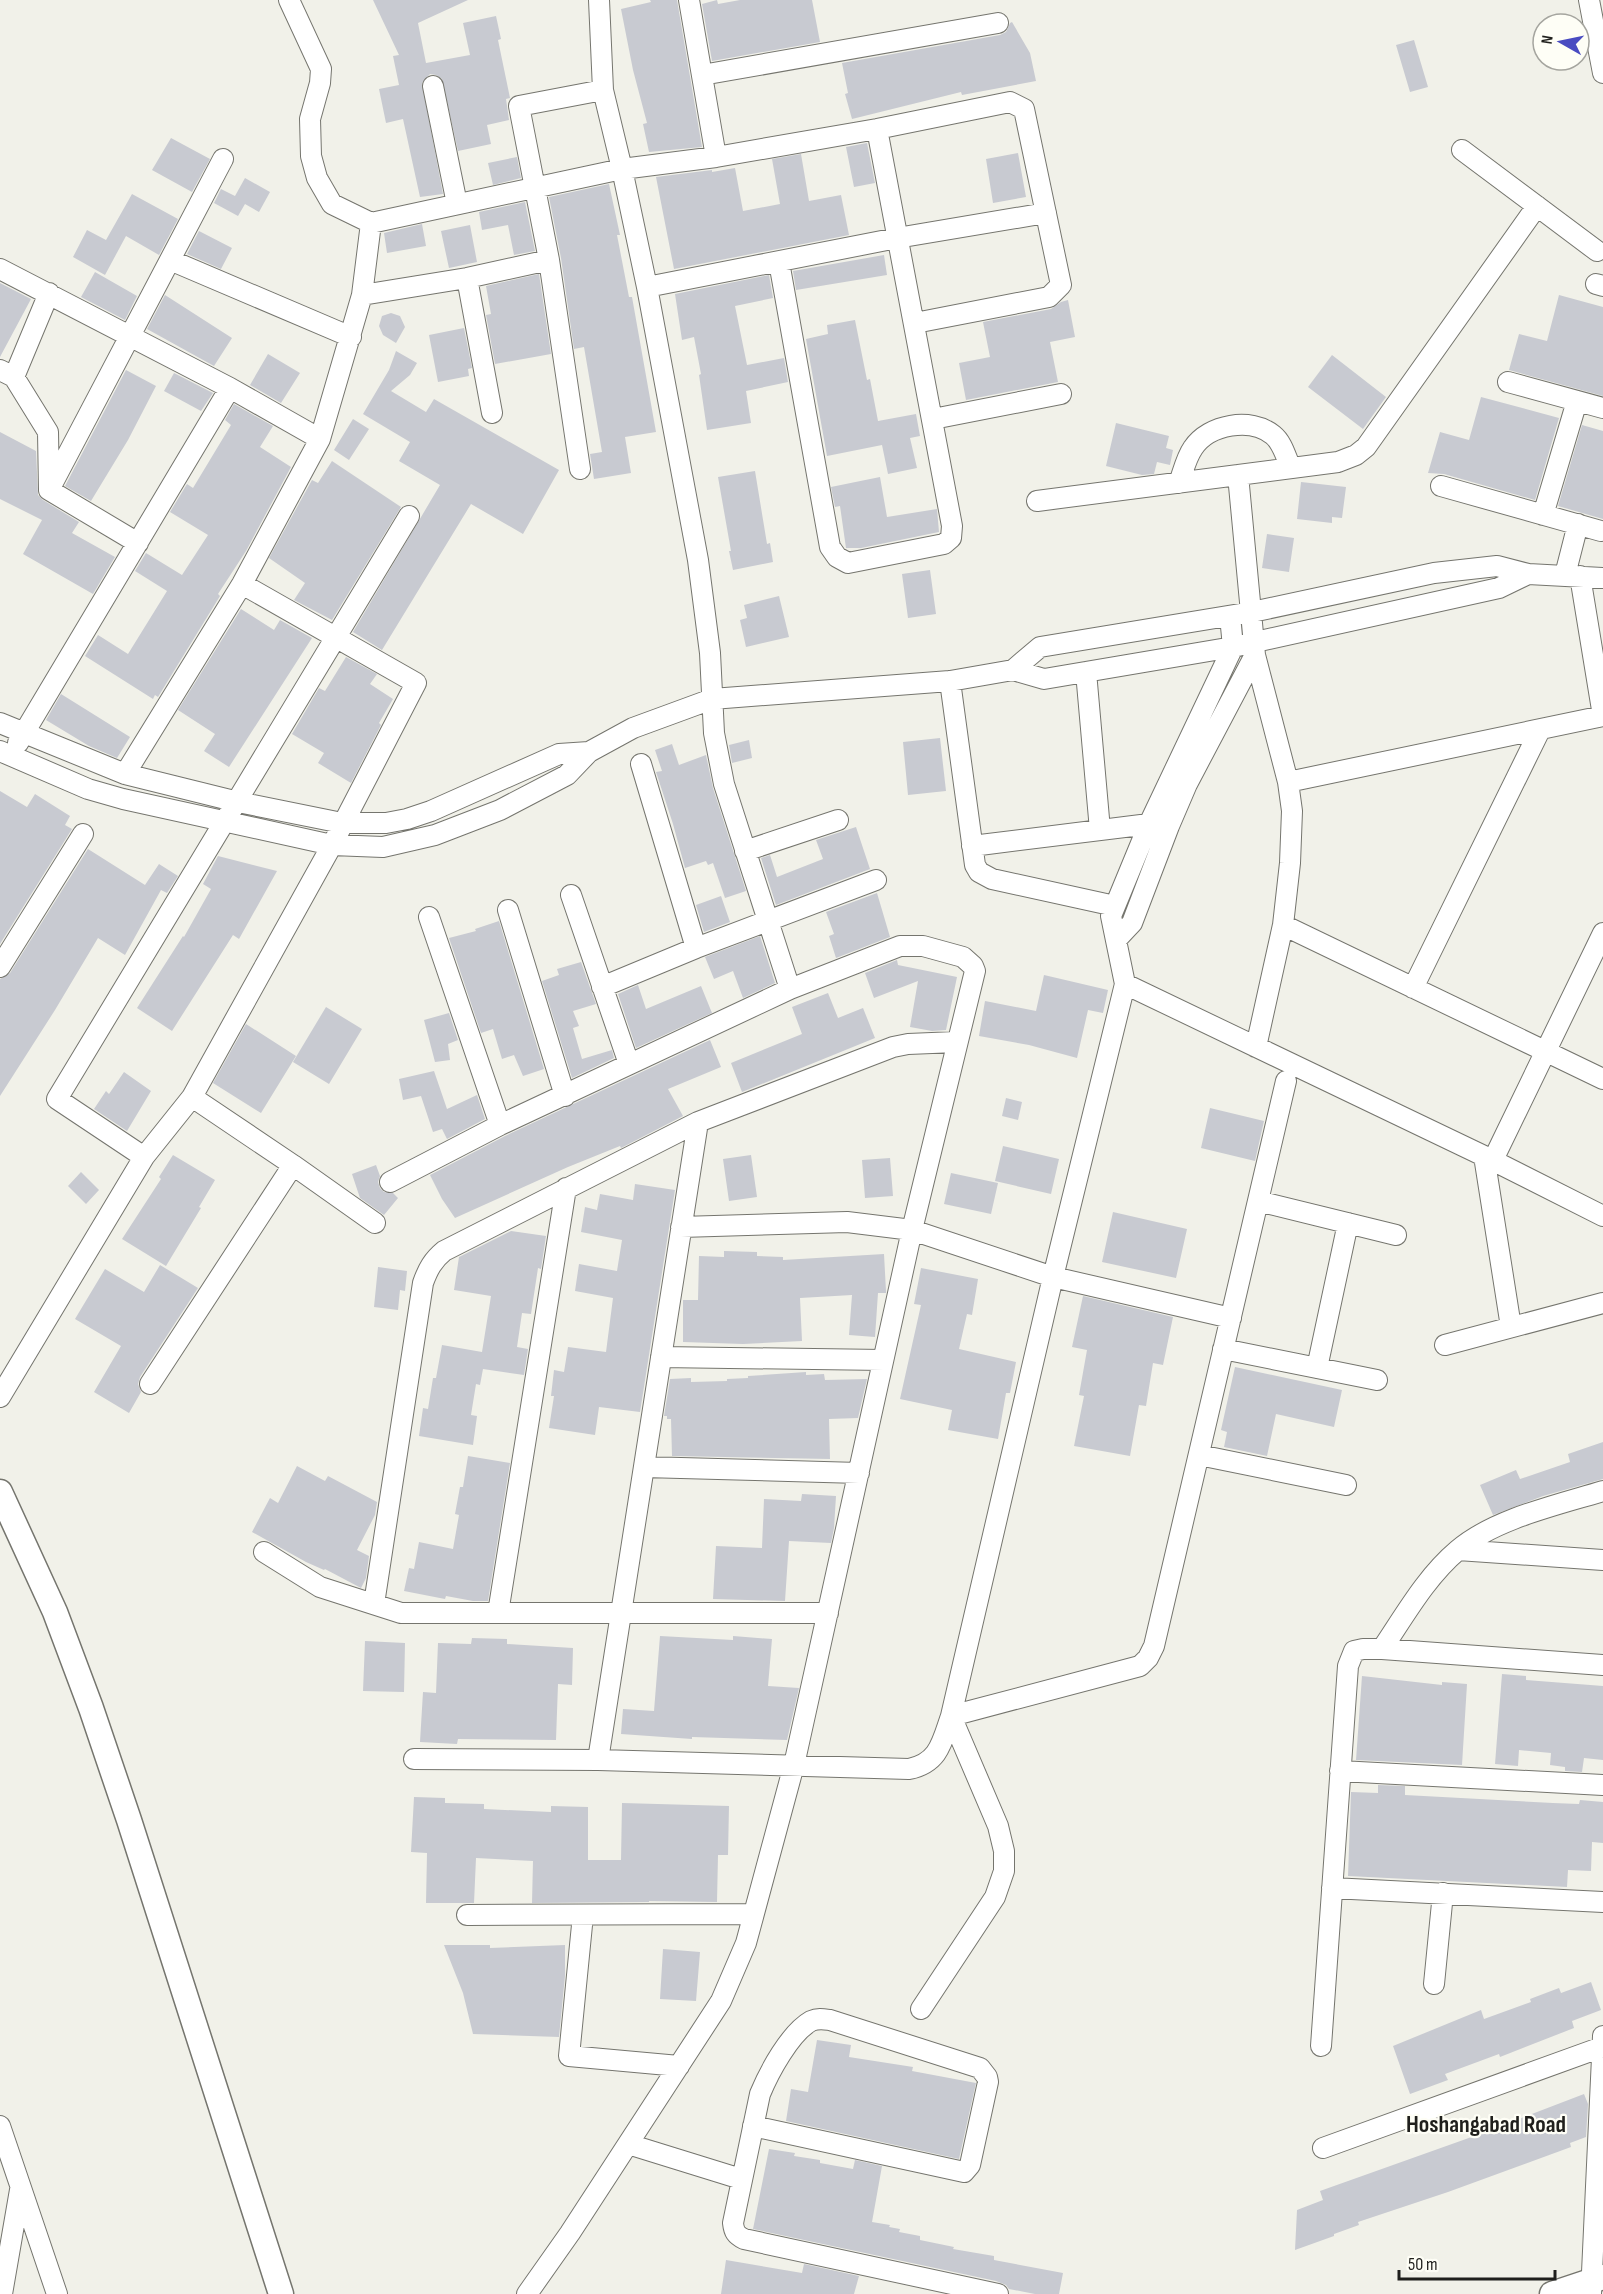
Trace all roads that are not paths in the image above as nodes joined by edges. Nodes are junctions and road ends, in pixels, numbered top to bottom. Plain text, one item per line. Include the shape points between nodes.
1 (289, 0) edge
2 (599, 0) edge
3 (690, 0) edge
4 (1589, 0) edge
5 (998, 23) dead end
6 (1603, 73) edge
7 (702, 75) junction
8 (433, 86) dead end
9 (603, 90) junction
10 (877, 129) junction
11 (1462, 150) dead end
12 (716, 157) junction
13 (223, 159) dead end
14 (622, 169) junction
15 (536, 186) junction
16 (458, 204) junction
17 (1537, 206) junction
18 (1046, 213) junction
19 (371, 223) junction
20 (897, 238) junction
21 (1596, 251) dead end
22 (170, 260) junction
23 (549, 260) junction
24 (779, 262) junction
25 (0, 269) edge
26 (467, 278) junction
27 (647, 287) junction
28 (49, 293) junction
29 (362, 295) junction
30 (915, 323) junction
31 (130, 336) junction
32 (351, 338) junction
33 (7, 373) edge
34 (1508, 382) dead end
35 (230, 388) junction
36 (1061, 394) dead end
37 (1577, 401) junction
38 (1603, 408) edge
39 (492, 412) dead end
40 (933, 419) junction
41 (320, 439) junction
42 (1291, 468) junction
43 (580, 469) dead end
44 (1238, 475) junction
45 (1179, 483) junction
46 (1441, 486) dead end
47 (49, 490) junction
48 (1037, 501) dead end
49 (1544, 515) junction
50 (409, 516) dead end
51 (1578, 524) junction
52 (1601, 531) dead end
53 (138, 543) junction
54 (1528, 574) junction
55 (1573, 576) junction
56 (1603, 578) edge
57 (242, 584) junction
58 (1252, 612) junction
59 (1230, 616) junction
60 (336, 637) junction
61 (1233, 647) junction
62 (1255, 648) junction
63 (1013, 670) junction
64 (1086, 672) junction
65 (950, 681) junction
66 (712, 699) junction
67 (1603, 716) edge
68 (0, 723) edge
69 (1540, 730) junction
70 (22, 732) junction
71 (589, 752) junction
72 (6, 754) edge
73 (641, 764) dead end
74 (125, 774) junction
75 (1288, 782) junction
76 (238, 802) junction
77 (838, 820) dead end
78 (226, 823) junction
79 (342, 823) junction
80 (1149, 824) junction
81 (1100, 830) junction
82 (83, 834) dead end
83 (332, 846) junction
84 (972, 846) junction
85 (745, 851) junction
86 (876, 880) dead end
87 (571, 895) dead end
88 (1115, 906) junction
89 (508, 910) dead end
90 (429, 917) dead end
91 (768, 921) junction
92 (1283, 925) junction
93 (1603, 933) edge
94 (1116, 940) junction
95 (696, 948) junction
96 (0, 967) edge
97 (1125, 984) junction
98 (602, 987) junction
99 (1413, 988) junction
100 (790, 989) junction
101 (956, 1042) junction
102 (1256, 1047) junction
103 (1546, 1052) junction
104 (629, 1064) junction
105 (1603, 1079) edge
106 (1286, 1081) dead end
107 (565, 1096) junction
108 (192, 1097) junction
109 (698, 1122) junction
110 (501, 1125) junction
111 (144, 1157) junction
112 (1489, 1158) junction
113 (293, 1165) junction
114 (390, 1182) dead end
115 (566, 1188) junction
116 (1258, 1201) junction
117 (1603, 1216) edge
118 (375, 1223) dead end
119 (1348, 1223) junction
120 (681, 1227) junction
121 (912, 1230) junction
122 (1396, 1235) dead end
123 (1053, 1277) junction
124 (1603, 1303) edge
125 (1231, 1318) junction
126 (1511, 1327) junction
127 (1445, 1345) dead end
128 (1223, 1349) junction
129 (661, 1357) junction
130 (883, 1360) junction
131 (1317, 1368) junction
132 (1377, 1380) dead end
133 (150, 1384) dead end
134 (0, 1397) edge
135 (1199, 1455) junction
136 (644, 1467) junction
137 (859, 1473) junction
138 (1346, 1485) dead end
139 (1603, 1491) edge
140 (0, 1492) edge
141 (1458, 1550) junction
142 (264, 1552) dead end
143 (1603, 1560) edge
144 (374, 1604) junction
145 (498, 1613) junction
146 (828, 1613) junction
147 (621, 1614) junction
148 (1382, 1649) junction
149 (1603, 1665) edge
150 (951, 1716) junction
151 (414, 1759) dead end
152 (598, 1760) junction
153 (794, 1765) junction
154 (1340, 1771) junction
155 (1603, 1785) edge
156 (1332, 1888) junction
157 (1443, 1893) junction
158 (1603, 1902) edge
159 (753, 1914) junction
160 (467, 1915) dead end
161 (583, 1915) junction
162 (1434, 1984) dead end
163 (921, 2009) dead end
164 (1603, 2036) edge
165 (1321, 2046) dead end
166 (1602, 2047) edge
167 (679, 2066) junction
168 (0, 2126) edge
169 (753, 2126) junction
170 (628, 2144) junction
171 (1323, 2148) dead end
172 (741, 2179) junction
173 (21, 2187) junction
174 (1595, 2284) edge
175 (2, 2294) edge
176 (57, 2294) edge
177 (280, 2294) edge
178 (527, 2294) edge
179 (998, 2294) edge
180 (1552, 2294) edge

1 - 19 street via 321,69 310,119 311,156 317,178 332,204
2 - 9 street
3 - 7 street
4 - 6 street
5 - 7 street
7 - 12 street
8 - 16 street
9 - 14 street
9 - 15 street via 519,106
10 - 12 street
10 - 18 street via 1010,102 1024,109
10 - 20 street
11 - 17 street
12 - 14 street
13 - 22 street
14 - 15 street
14 - 27 street
15 - 16 street
15 - 23 street
16 - 19 street
17 - 21 street
17 - 42 street via 1366,447 1338,462
18 - 20 street
18 - 30 street via 1061,285 1050,297
19 - 29 street
20 - 24 street
20 - 30 street
22 - 31 street
22 - 32 street
23 - 26 street
23 - 43 street
24 - 27 street
24 - 40 street via 831,547 837,557 848,563 944,544 951,538
25 - 28 street
26 - 29 street
26 - 39 street
27 - 66 street via 698,560
28 - 31 street
28 - 33 street
29 - 32 street
30 - 40 street
31 - 35 street
31 - 47 street
32 - 41 street
33 - 47 street via 48,432
34 - 37 street
35 - 41 street
35 - 53 street
36 - 40 street
37 - 38 street
37 - 49 street
41 - 57 street
42 - 44 street
42 - 45 street via 1273,435 1251,427 1224,427 1209,432 1193,447
44 - 45 street
44 - 58 street
45 - 48 street
46 - 49 street
47 - 53 street
49 - 51 street
50 - 60 street
51 - 52 street
51 - 55 street
53 - 70 street
54 - 55 street
54 - 58 street via 1497,566 1434,573
54 - 62 street via 1499,588
55 - 56 street
55 - 67 street
57 - 60 street
57 - 74 street
58 - 59 street
58 - 62 street
59 - 61 street
59 - 63 street via 1040,647
60 - 76 street
60 - 79 street via 416,683
61 - 62 street
61 - 64 street
61 - 80 street
62 - 75 street
62 - 94 street via 1187,784 1132,923
63 - 64 street via 1044,679
63 - 65 street
64 - 81 street
65 - 66 street
65 - 84 street
66 - 71 street via 651,719
66 - 85 street via 724,783
67 - 69 street
68 - 70 street
69 - 75 street
69 - 99 street
70 - 72 street
70 - 74 street
71 - 79 street via 559,754 407,819
71 - 83 street via 567,775 465,825 383,847
72 - 78 street via 100,792
73 - 95 street
74 - 76 street
75 - 92 street via 1292,833
76 - 78 street
76 - 79 street
77 - 85 street
78 - 83 street
78 - 111 street via 57,1099
79 - 83 street
80 - 81 street
80 - 88 street
81 - 84 street
82 - 96 street
83 - 108 street
84 - 88 street via 979,872 992,879
85 - 91 street
86 - 91 street
87 - 98 street
88 - 94 street via 1111,916
89 - 107 street
90 - 110 street
91 - 95 street
91 - 100 street
92 - 99 street
92 - 102 street
93 - 103 street
94 - 97 street
95 - 98 street
97 - 102 street
97 - 123 street
98 - 104 street
99 - 103 street
100 - 101 street via 900,946 923,946 963,957 975,971
100 - 104 street
101 - 109 street via 893,1047
101 - 121 street
102 - 112 street
103 - 105 street
103 - 112 street
104 - 107 street
106 - 116 street
107 - 110 street
108 - 111 street
108 - 113 street
109 - 115 street
109 - 120 street
110 - 114 street
111 - 134 street
112 - 117 street
112 - 126 street
113 - 118 street
113 - 133 street
115 - 144 street via 444,1251 427,1271
115 - 145 street
116 - 119 street
116 - 125 street
119 - 122 street
119 - 131 street
120 - 121 street via 847,1222
120 - 129 street
121 - 123 street
121 - 130 street
123 - 125 street
123 - 150 street
124 - 126 street
125 - 128 street
126 - 127 street
128 - 131 street
128 - 135 street
129 - 130 street
129 - 136 street
130 - 137 street
131 - 132 street
135 - 138 street
135 - 150 street via 1148,1658 1140,1665
136 - 137 street
136 - 147 street
137 - 146 street
139 - 141 street via 1504,1522
140 - 177 street via 55,1612 87,1698
141 - 143 street
141 - 148 street via 1421,1590
142 - 144 street via 320,1587
144 - 145 street via 401,1613
145 - 147 street
146 - 147 street
146 - 153 street
147 - 152 street
148 - 149 street
148 - 154 street via 1363,1649 1351,1655
150 - 153 street via 940,1748 929,1762 919,1767
150 - 163 street via 998,1826 1004,1872 995,1897
151 - 152 street
152 - 153 street
153 - 159 street
154 - 155 street
154 - 156 street
156 - 157 street
156 - 165 street
157 - 158 street
157 - 162 street
159 - 161 street
159 - 167 street via 746,1943 721,2001
160 - 161 street
161 - 167 street via 569,2056
164 - 166 street
166 - 171 street
166 - 174 street
167 - 170 street
168 - 173 street
169 - 169 street via 769,2074 795,2036 819,2018 980,2068 988,2082 970,2165 964,2172
169 - 172 street
170 - 172 street
170 - 178 street
172 - 179 street via 734,2223 737,2236
173 - 175 street
173 - 176 street
174 - 180 street

